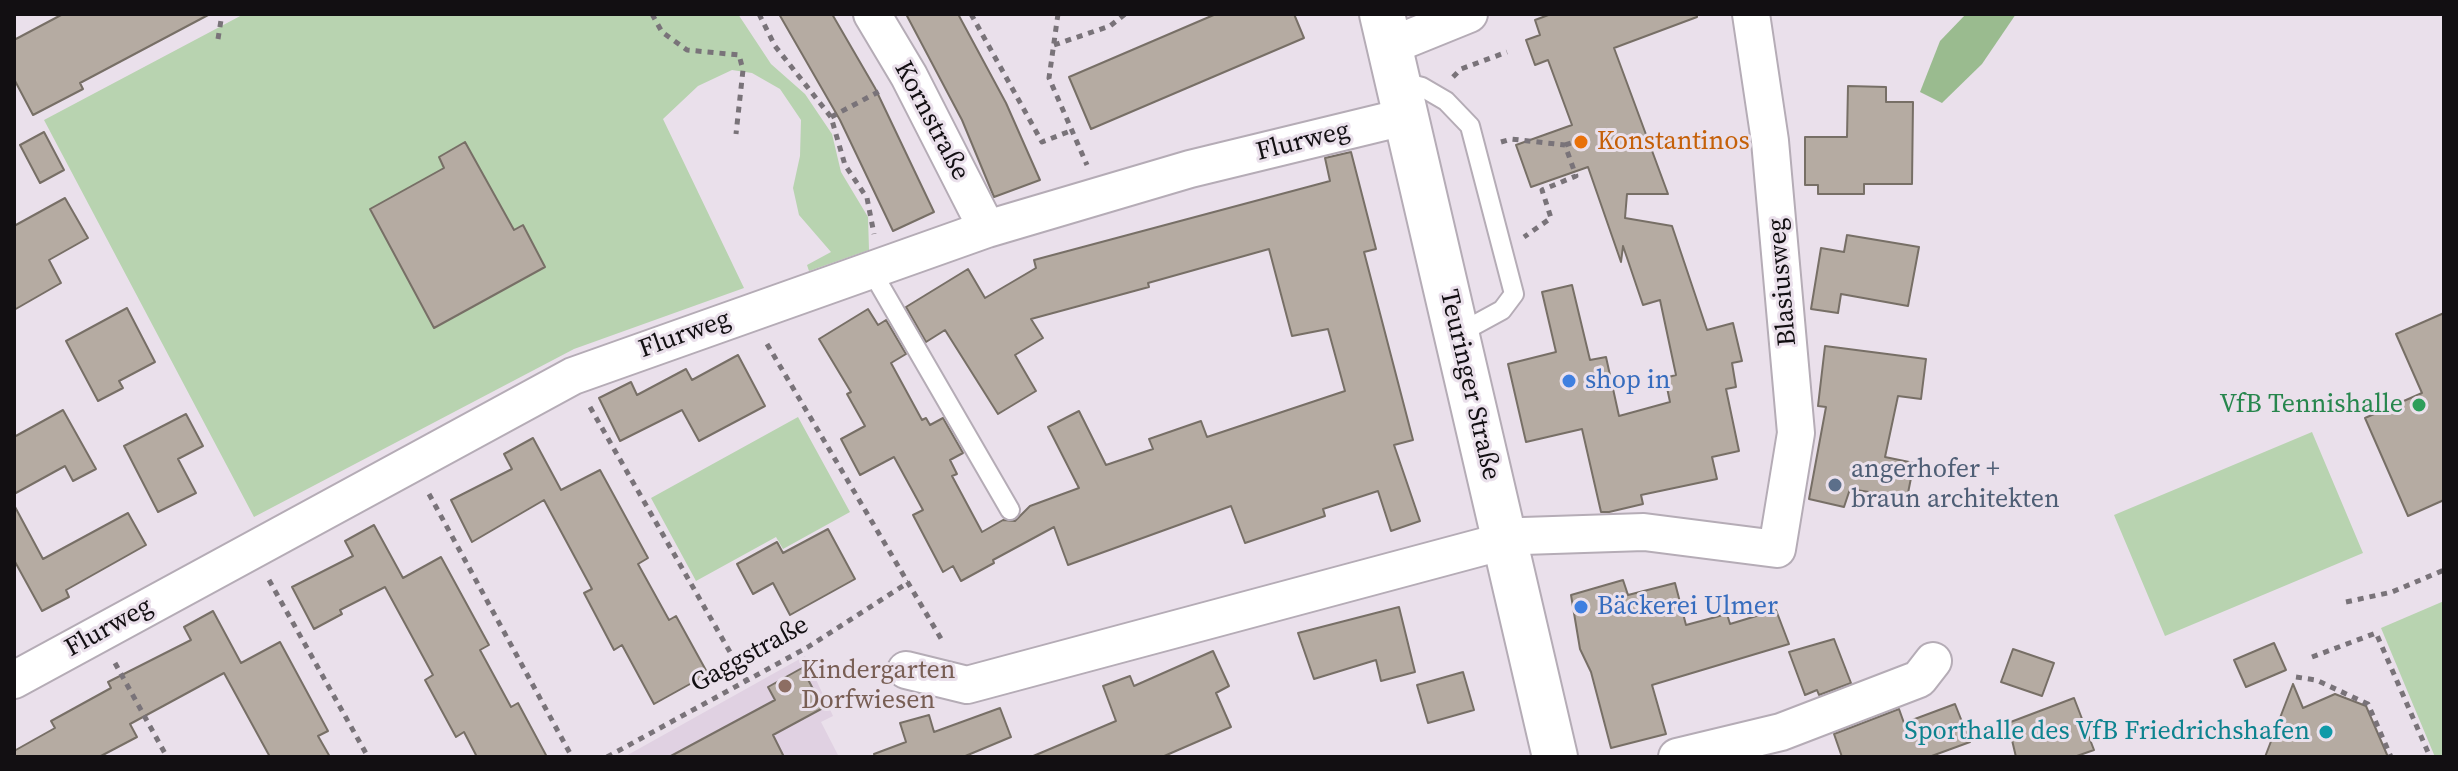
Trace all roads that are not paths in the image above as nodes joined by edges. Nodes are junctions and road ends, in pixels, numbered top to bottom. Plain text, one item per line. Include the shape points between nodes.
1 (872, 14) edge
2 (1469, 14) edge
3 (1751, 14) edge
4 (1403, 71) edge
5 (987, 229) junction
6 (880, 267) junction
7 (1458, 334) junction
8 (1010, 510) dead end
9 (1504, 540) junction
10 (1933, 661) dead end
11 (906, 670) dead end
12 (14, 680) edge
13 (1555, 757) edge
14 (1677, 757) edge

1 - 5 street, Kornstraße
2 - 4 street via 1411,41
3 - 9 street, Blasiusweg via 1770,141 1796,433 1777,549 1644,532
4 - 5 street, Flurweg via 1190,169
4 - 7 street, Teuringer Straße
4 - 7 lane via 1470,126 1514,294 1502,310
5 - 6 street, Flurweg
6 - 8 lane
6 - 12 street, Flurweg via 573,376
7 - 9 street, Teuringer Straße
9 - 11 street via 967,685
9 - 13 street, Teuringer Straße
10 - 14 street via 1919,679 1781,732

